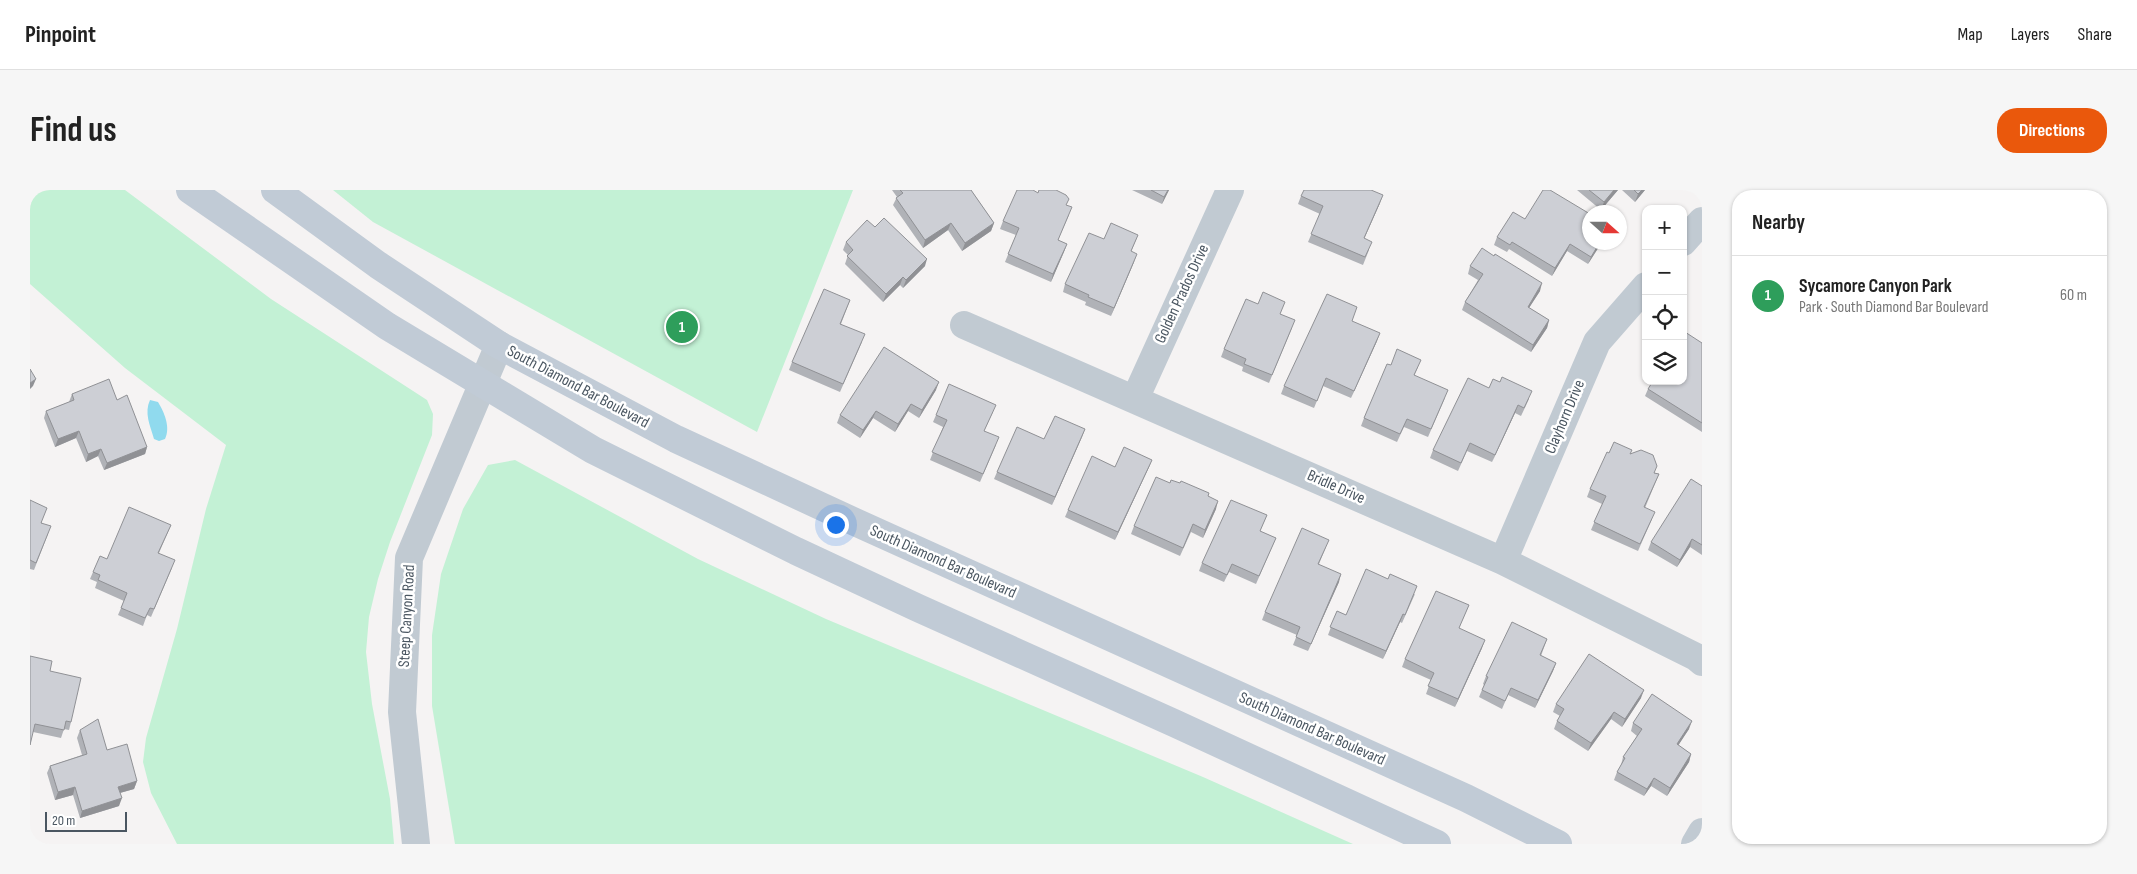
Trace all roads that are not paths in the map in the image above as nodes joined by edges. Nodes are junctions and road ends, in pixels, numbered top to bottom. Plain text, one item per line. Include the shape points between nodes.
1 (190, 190) edge
2 (275, 190) edge
3 (1230, 190) edge
4 (1702, 220) edge
5 (1687, 237) edge
6 (1642, 291) edge
7 (964, 325) dead end
8 (499, 346) junction
9 (482, 385) junction
10 (1135, 399) junction
11 (1502, 561) junction
12 (1702, 662) edge
13 (1702, 832) edge
14 (416, 844) edge
15 (1437, 844) edge
16 (1558, 844) edge
17 (1695, 844) edge

1 - 9 main road via 387,326
2 - 8 main road, South Diamond Bar Boulevard via 378,265
3 - 10 street, Golden Prados Drive
4 - 5 street
6 - 11 street, Clayhorn Drive via 1597,342
7 - 10 street, Bridle Drive
8 - 9 street, Steep Canyon Road
8 - 16 main road, South Diamond Bar Boulevard via 694,447 1466,798
9 - 14 street, Steep Canyon Road via 409,558 402,712
9 - 15 main road via 593,450 796,551
10 - 11 street, Bridle Drive
11 - 12 street, Bridle Drive
13 - 17 street

